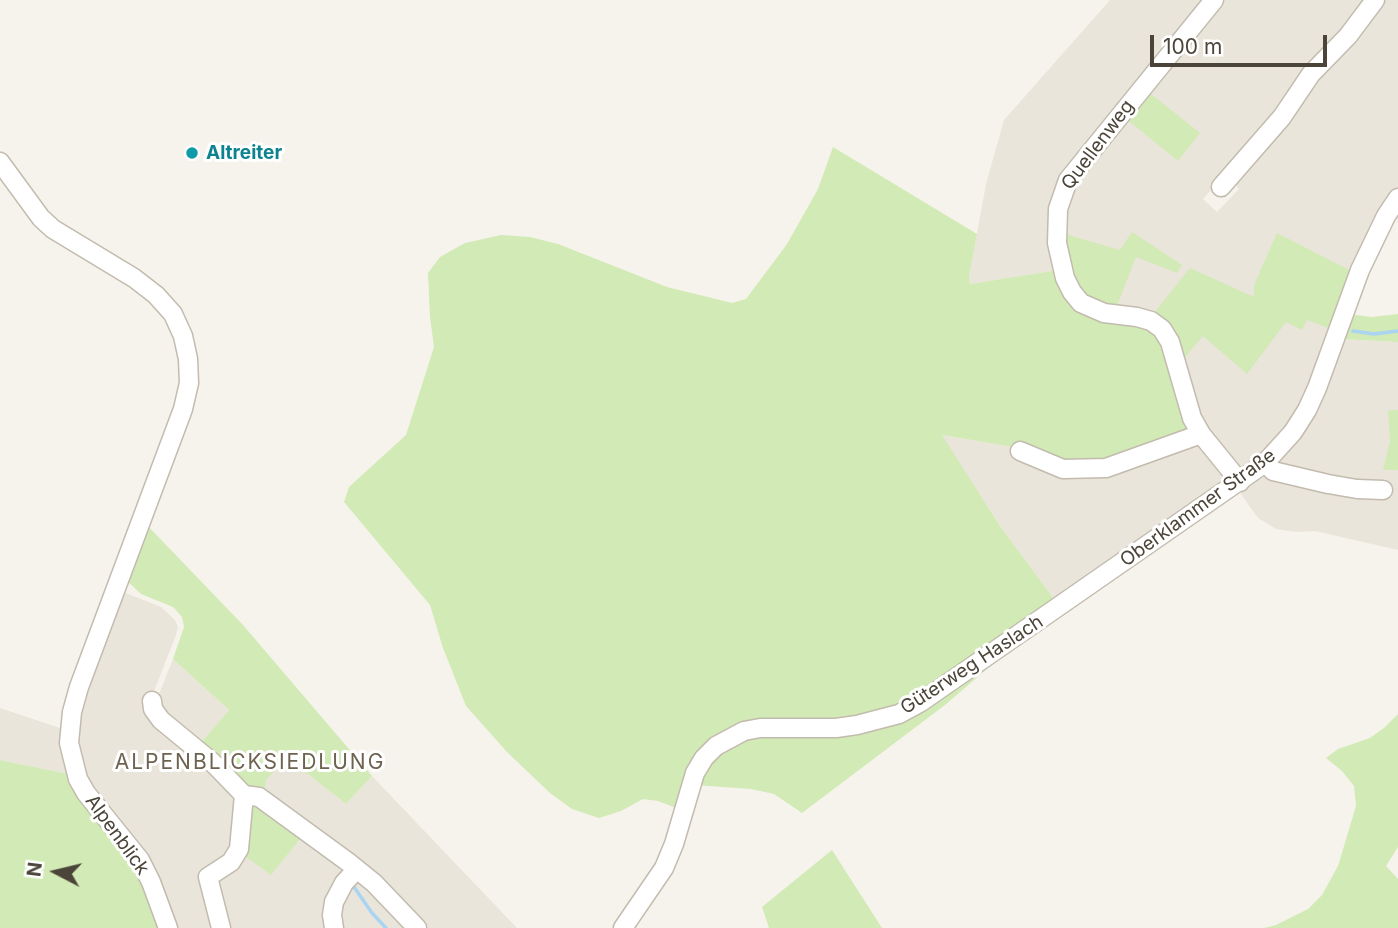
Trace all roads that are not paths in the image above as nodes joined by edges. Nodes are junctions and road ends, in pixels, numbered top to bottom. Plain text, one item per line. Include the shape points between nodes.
1 (1214, 0) edge
2 (1375, 0) edge
3 (0, 162) edge
4 (1221, 187) dead end
5 (1398, 198) edge
6 (1200, 433) junction
7 (1020, 451) dead end
8 (1265, 463) junction
9 (1240, 482) junction
10 (1383, 490) dead end
11 (1060, 606) joint
12 (152, 701) dead end
13 (244, 794) junction
14 (357, 869) junction
15 (169, 928) edge
16 (221, 928) edge
17 (334, 928) edge
18 (417, 928) edge
19 (623, 928) edge

1 - 6 street, Quellenweg via 1071,176 1062,194 1057,227 1065,278 1081,303 1104,313 1151,321 1162,330
2 - 4 street
3 - 15 street, Alpenblick via 41,218 156,295 173,314 183,336 189,383 183,409 79,687 69,746 78,779 140,860
5 - 8 street, Oberklammer Straße via 1360,270 1307,410
6 - 7 street via 1106,468 1063,469
6 - 9 street, Quellenweg
8 - 9 street, Oberklammer Straße
8 - 10 street via 1273,471 1328,484
9 - 11 street, Oberklammer Straße
11 - 19 street, Güterweg Haslach via 899,714 836,728 760,728 716,746 695,773 664,868
12 - 13 street via 161,720
13 - 14 street via 259,797
13 - 16 street via 236,855 208,877
14 - 17 street via 334,902
14 - 18 street

